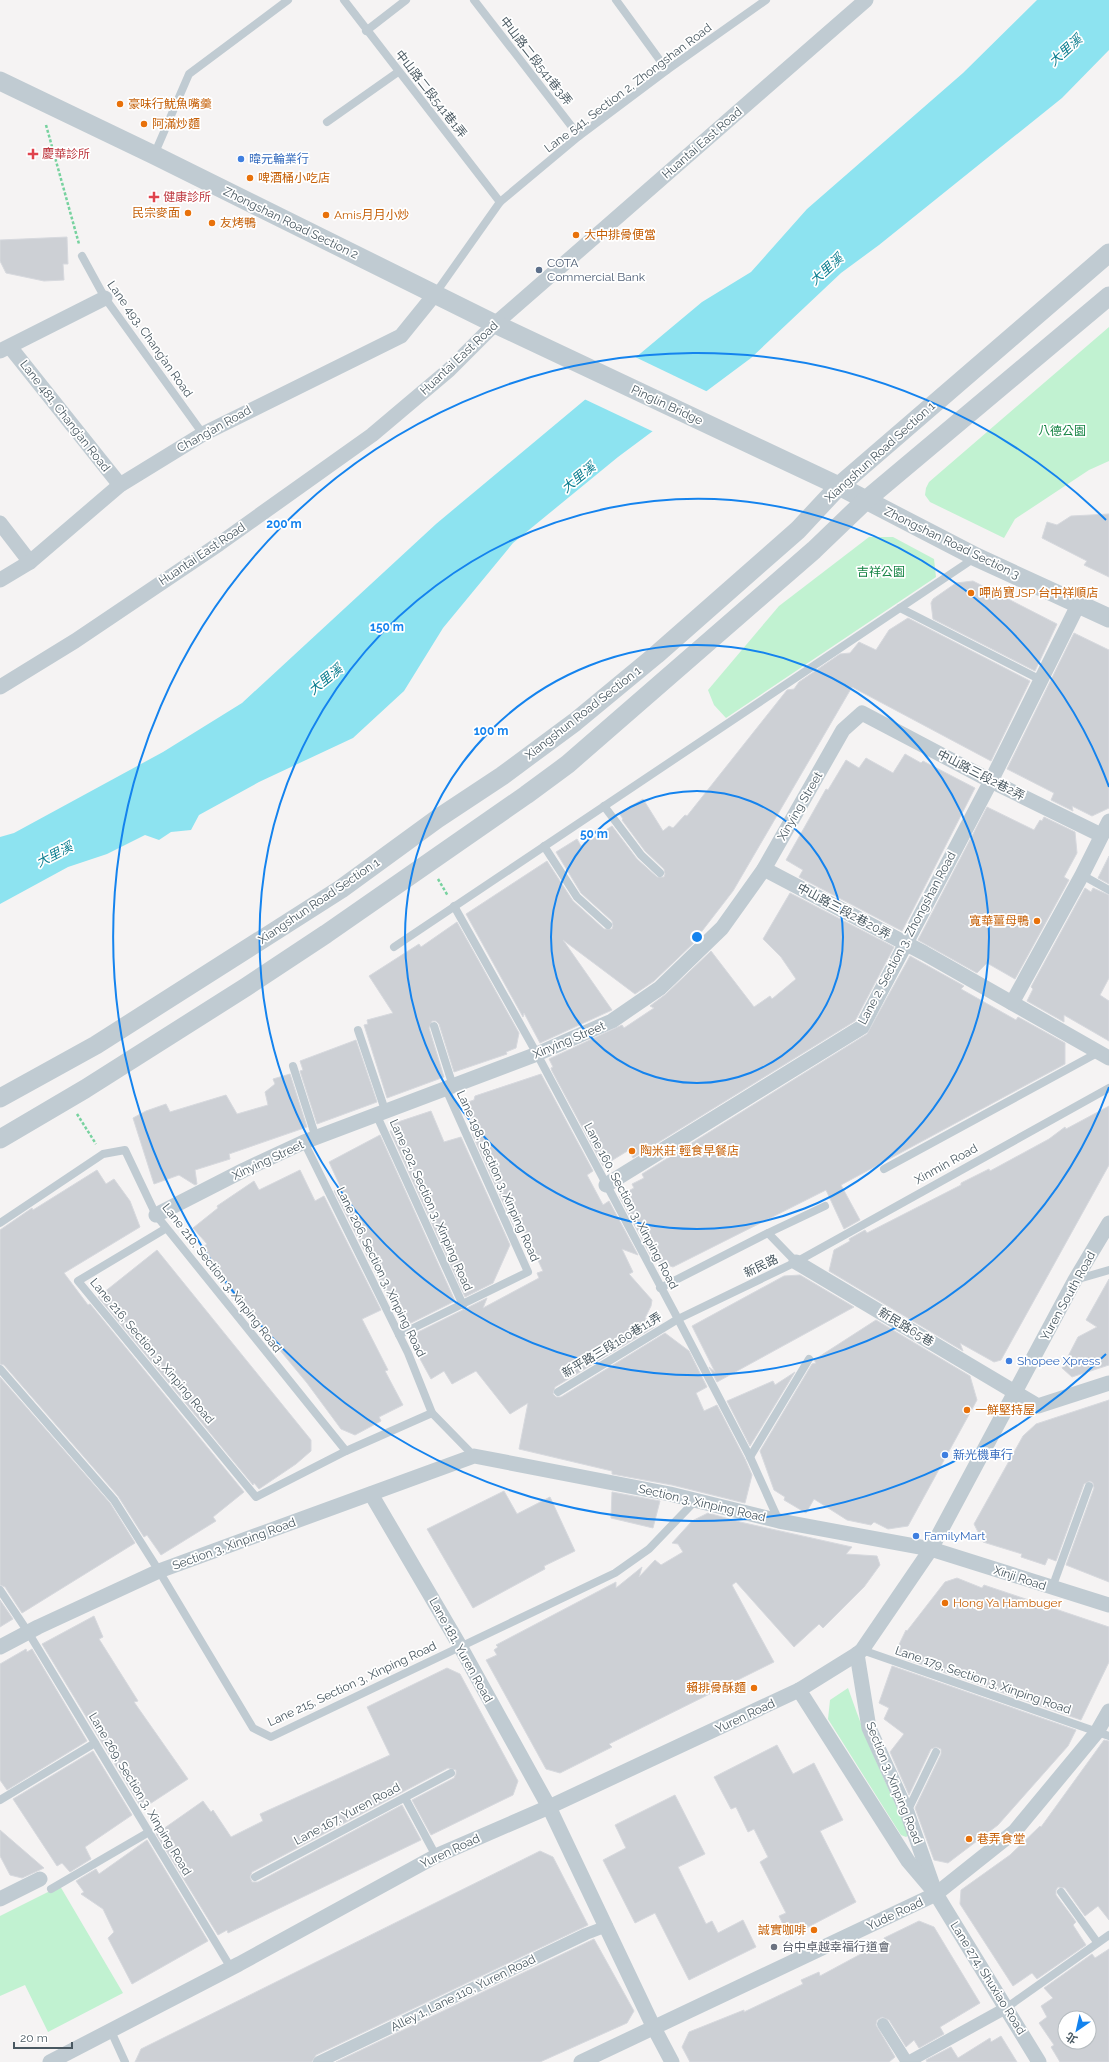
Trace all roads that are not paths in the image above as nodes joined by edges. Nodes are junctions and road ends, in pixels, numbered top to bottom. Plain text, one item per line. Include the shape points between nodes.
1 (288, 0) edge
2 (344, 0) edge
3 (406, 0) edge
4 (474, 0) edge
5 (616, 0) edge
6 (766, 0) edge
7 (866, 0) edge
8 (756, 3) edge
9 (366, 31) junction
10 (667, 70) junction
11 (398, 72) junction
12 (0, 81) edge
13 (327, 122) dead end
14 (579, 136) junction
15 (154, 155) junction
16 (500, 202) junction
17 (1109, 253) edge
18 (82, 256) road end
19 (435, 294) junction
20 (1109, 296) edge
21 (105, 298) junction
22 (495, 324) junction
23 (5, 349) edge
24 (203, 434) junction
25 (120, 485) junction
26 (839, 486) junction
27 (866, 500) junction
28 (0, 523) edge
29 (976, 557) junction
30 (30, 562) junction
31 (0, 580) edge
32 (1079, 604) junction
33 (900, 608) junction
34 (1109, 618) edge
35 (1041, 680) junction
36 (0, 687) edge
37 (862, 713) joint
38 (991, 780) junction
39 (604, 806) junction
40 (1109, 821) edge
41 (1101, 835) junction
42 (544, 846) junction
43 (764, 869) junction
44 (660, 873) dead end
45 (1082, 875) junction
46 (1109, 890) edge
47 (454, 906) junction
48 (608, 925) dead end
49 (906, 943) junction
50 (394, 947) dead end
51 (1012, 1003) junction
52 (434, 1026) dead end
53 (358, 1030) dead end
54 (537, 1054) junction
55 (1104, 1055) edge
56 (293, 1066) dead end
57 (450, 1088) junction
58 (1109, 1088) edge
59 (0, 1098) edge
60 (382, 1114) junction
61 (0, 1139) edge
62 (310, 1140) junction
63 (884, 1170) dead end
64 (606, 1185) junction
65 (825, 1206) dead end
66 (156, 1215) junction
67 (0, 1223) edge
68 (1109, 1223) edge
69 (165, 1229) junction
70 (768, 1233) junction
71 (796, 1262) junction
72 (1109, 1270) edge
73 (1075, 1280) junction
74 (660, 1288) junction
75 (463, 1305) junction
76 (678, 1320) junction
77 (399, 1335) junction
78 (809, 1359) dead end
79 (0, 1370) edge
80 (1109, 1383) edge
81 (558, 1392) dead end
82 (1017, 1392) junction
83 (432, 1413) junction
84 (346, 1451) junction
85 (474, 1456) junction
86 (750, 1457) junction
87 (1089, 1486) dead end
88 (371, 1494) junction
89 (696, 1500) junction
90 (779, 1521) junction
91 (931, 1549) junction
92 (160, 1571) junction
93 (1052, 1588) junction
94 (0, 1590) edge
95 (1109, 1605) edge
96 (28, 1632) junction
97 (460, 1646) junction
98 (0, 1648) edge
99 (860, 1652) junction
100 (799, 1690) junction
101 (1109, 1710) edge
102 (1103, 1734) edge
103 (95, 1743) junction
104 (936, 1752) dead end
105 (451, 1773) dead end
106 (405, 1798) junction
107 (0, 1800) edge
108 (549, 1808) junction
109 (907, 1812) junction
110 (149, 1832) junction
111 (436, 1856) junction
112 (255, 1877) dead end
113 (40, 1878) dead end
114 (51, 1889) dead end
115 (1062, 1892) dead end
116 (936, 1894) junction
117 (1, 1897) edge
118 (607, 1926) junction
119 (1109, 1935) edge
120 (1097, 1942) junction
121 (231, 1968) junction
122 (1006, 2008) junction
123 (883, 2024) dead end
124 (654, 2028) junction
125 (110, 2030) junction
126 (50, 2062) edge
127 (125, 2062) edge
128 (319, 2062) edge
129 (581, 2062) edge
130 (672, 2062) edge
131 (908, 2062) edge
132 (1039, 2062) edge

1 - 15 lane via 190,74
2 - 9 lane, 中山路二段541巷1弄
3 - 9 lane
4 - 14 lane, 中山路二段541巷3弄
5 - 10 lane
6 - 8 lane, Lane 541, Section 2, Zhongshan Road
7 - 22 street, Huantai East Road
8 - 10 lane, Lane 541, Section 2, Zhongshan Road
9 - 11 lane, 中山路二段541巷1弄
10 - 14 lane, Lane 541, Section 2, Zhongshan Road
11 - 13 lane
11 - 16 lane, 中山路二段541巷1弄
12 - 15 street, Zhongshan Road Section 2
14 - 16 lane, Lane 541, Section 2, Zhongshan Road
15 - 19 street, Zhongshan Road Section 2
16 - 19 lane, Lane 541, Section 2, Zhongshan Road
17 - 26 street, Xiangshun Road Section 1
18 - 21 lane, Lane 493, Chang’an Road
19 - 22 street, Zhongshan Road Section 2
19 - 24 street, Chang’an Road via 400,336
20 - 27 street, Xiangshun Road Section 1
21 - 23 street
21 - 24 lane, Lane 493, Chang’an Road
22 - 26 street, Pinglin Bridge
22 - 36 street, Huantai East Road via 449,370 372,435 101,624
23 - 25 street, Lane 481, Chang’an Road
24 - 25 street, Chang’an Road
25 - 30 street, Chang’an Road
26 - 27 street, Zhongshan Road Section 3
26 - 59 street, Xiangshun Road Section 1 via 798,530 656,655 575,722 502,776 437,819 341,889 145,1015
27 - 29 street, Zhongshan Road Section 3
27 - 61 street, Xiangshun Road Section 1 via 814,550 568,764 526,795 246,987
28 - 30 street
29 - 32 street, Zhongshan Road Section 3
29 - 33 lane
30 - 31 street, Chang’an Road
32 - 34 street, Zhongshan Road Section 3
32 - 35 street, Lane 2, Section 3, Zhongshan Road
33 - 35 lane
33 - 39 lane
35 - 38 street, Lane 2, Section 3, Zhongshan Road
37 - 38 street, 中山路三段2巷2弄
37 - 43 street, Xinying Street via 843,730
38 - 41 street, 中山路三段2巷2弄
38 - 49 street, Lane 2, Section 3, Zhongshan Road
39 - 42 lane
39 - 44 lane via 641,855
40 - 41 street
41 - 45 street
42 - 47 lane
42 - 48 lane via 577,897
43 - 49 street, 中山路三段2巷20弄
43 - 54 street, Xinying Street via 722,928 660,988 612,1021
45 - 46 lane
45 - 51 street
47 - 50 lane
47 - 54 lane, Lane 160, Section 3, Xinping Road
49 - 51 street, 中山路三段2巷20弄
49 - 64 street, Lane 2, Section 3, Zhongshan Road via 862,1027
51 - 55 street, 中山路三段2巷20弄
52 - 57 lane
53 - 60 lane, Lane 202, Section 3, Xinping Road
54 - 57 street, Xinying Street
54 - 64 lane, Lane 160, Section 3, Xinping Road
55 - 63 lane
56 - 62 lane, Lane 206, Section 3, Xinping Road
57 - 60 street, Xinying Street
57 - 75 lane, Lane 198, Section 3, Xinping Road via 528,1272
58 - 71 lane, Xinmin Road
60 - 62 street, Xinying Street
60 - 75 lane, Lane 202, Section 3, Xinping Road
62 - 66 street, Xinying Street
62 - 77 lane, Lane 206, Section 3, Xinping Road
64 - 74 lane, Lane 160, Section 3, Xinping Road
65 - 70 lane
66 - 67 lane, Lane 210, Section 3, Xinping Road via 125,1150 103,1154
66 - 69 lane, Lane 210, Section 3, Xinping Road
68 - 73 street, Yuren South Road
69 - 84 lane, Lane 210, Section 3, Xinping Road
69 - 84 lane, Lane 216, Section 3, Xinping Road via 78,1281 256,1497
70 - 71 lane, 新民路
70 - 74 lane
71 - 76 lane, 新民路
71 - 82 street, 新民路65巷
72 - 73 lane
73 - 82 street, Yuren South Road
74 - 76 lane, Lane 160, Section 3, Xinping Road
75 - 77 lane, Lane 198, Section 3, Xinping Road
76 - 81 lane, 新平路三段160巷11弄
76 - 86 lane, Lane 160, Section 3, Xinping Road
77 - 83 lane, Lane 206, Section 3, Xinping Road
78 - 86 lane
79 - 92 lane via 114,1500
80 - 82 street via 1038,1406
82 - 91 street
83 - 84 lane
83 - 85 lane
85 - 88 street, Section 3, Xinping Road
85 - 89 street, Section 3, Xinping Road
86 - 90 lane, Lane 160, Section 3, Xinping Road
87 - 93 lane
88 - 92 street, Section 3, Xinping Road
88 - 97 street, Lane 181, Yuren Road
89 - 90 street, Section 3, Xinping Road
89 - 97 lane, Lane 215, Section 3, Xinping Road via 649,1549 615,1573
90 - 91 street, Section 3, Xinping Road
91 - 93 street, Xinji Road
91 - 99 street
92 - 96 street, Section 3, Xinping Road
92 - 97 lane, Lane 215, Section 3, Xinping Road via 253,1728 271,1737
93 - 95 street, Xinji Road
94 - 96 lane, Lane 269, Section 3, Xinping Road
96 - 98 street, Section 3, Xinping Road
96 - 103 lane, Lane 269, Section 3, Xinping Road
97 - 108 street, Lane 181, Yuren Road
99 - 100 street, Yuren Road
99 - 102 lane, Lane 179, Section 3, Xinping Road
99 - 109 street, Section 3, Xinping Road via 869,1728
100 - 108 street, Yuren Road
100 - 116 street via 908,1861
101 - 102 street, Yude Road
102 - 116 street, Yude Road via 1015,1831
103 - 107 lane
103 - 110 lane, Lane 269, Section 3, Xinping Road
104 - 109 lane
105 - 106 lane, Lane 167, Yuren Road
106 - 111 lane
106 - 112 lane, Lane 167, Yuren Road
108 - 111 street, Yuren Road
108 - 118 street
109 - 116 street, Section 3, Xinping Road
110 - 114 lane
110 - 121 lane, Lane 269, Section 3, Xinping Road
111 - 121 street, Yuren Road
113 - 117 street
115 - 120 lane
116 - 122 street, Lane 274, Shuxiao Road
116 - 124 street, Yude Road
118 - 124 street
118 - 128 street, Alley 1, Lane 110, Yuren Road
119 - 120 lane
120 - 122 lane
121 - 125 street, Yuren Road
122 - 131 street
122 - 132 street, Lane 274, Shuxiao Road
123 - 131 street
124 - 129 street, Yude Road
124 - 130 street
125 - 126 street, Yuren Road
125 - 127 lane

